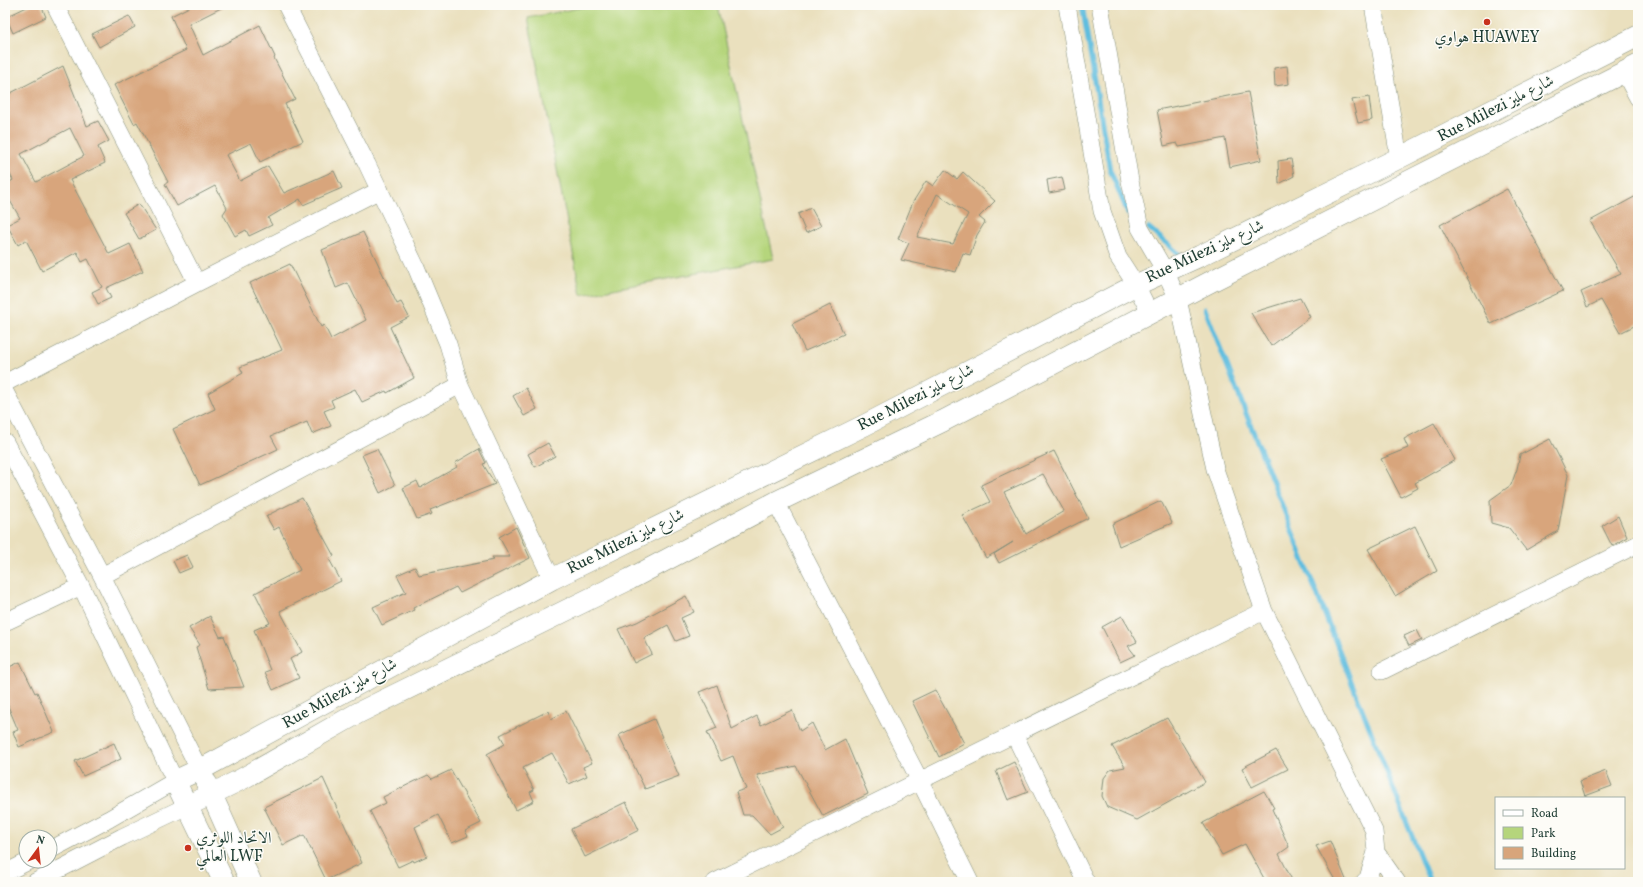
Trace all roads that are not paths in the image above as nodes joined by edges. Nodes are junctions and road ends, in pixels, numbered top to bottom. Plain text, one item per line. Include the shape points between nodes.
1 (55, 5) edge
2 (286, 5) edge
3 (1067, 5) edge
4 (1100, 5) edge
5 (1373, 5) edge
6 (1638, 36) edge
7 (1631, 68) edge
8 (1638, 98) edge
9 (1399, 158) junction
10 (380, 190) junction
11 (1165, 271) junction
12 (197, 283) junction
13 (1136, 285) junction
14 (1178, 299) junction
15 (1150, 314) junction
16 (5, 383) edge
17 (460, 384) junction
18 (5, 392) edge
19 (5, 442) edge
20 (776, 502) junction
21 (1638, 544) edge
22 (102, 576) junction
23 (552, 578) junction
24 (81, 586) junction
25 (1264, 611) junction
26 (5, 622) edge
27 (1382, 670) dead end
28 (1014, 734) junction
29 (199, 769) junction
30 (919, 779) junction
31 (174, 781) junction
32 (212, 794) junction
33 (186, 806) junction
34 (58, 846) edge
35 (1376, 852) junction
36 (18, 866) edge
37 (5, 873) edge
38 (35, 882) edge
39 (224, 882) edge
40 (251, 882) edge
41 (715, 882) edge
42 (970, 882) edge
43 (1086, 882) edge
44 (1364, 882) edge
45 (1397, 882) edge

1 - 12 street
2 - 10 street
3 - 13 street via 1102,211 1118,257
4 - 11 street via 1140,228
5 - 9 street
6 - 9 street, Rue Milezi شارع مليز
7 - 8 street
7 - 14 street, Rue Milezi شارع مليز
9 - 11 street, Rue Milezi شارع مليز
10 - 12 street
10 - 17 street via 448,344
11 - 13 street, Rue Milezi شارع مليز
11 - 14 street
12 - 16 street
13 - 15 street
13 - 23 street, Rue Milezi شارع مليز via 865,425
14 - 15 street, Rue Milezi شارع مليز
14 - 25 street via 1215,469
15 - 20 street, Rue Milezi شارع مليز via 943,421
17 - 22 street
17 - 23 street
18 - 22 street
19 - 24 street
20 - 30 street
20 - 32 street, Rue Milezi شارع مليز via 630,579 358,713
21 - 27 street
22 - 29 street
23 - 29 street, Rue Milezi شارع مليز
24 - 26 street
24 - 31 street
25 - 28 street
25 - 35 street via 1374,831
28 - 30 street
28 - 43 street
29 - 31 street, Rue Milezi شارع مليز
29 - 32 street
30 - 41 street
30 - 42 street
31 - 33 street
31 - 34 street
32 - 33 street, Rue Milezi شارع مليز
32 - 40 street
33 - 38 street
33 - 39 street
35 - 44 street via 1368,878
35 - 45 street
36 - 37 street

